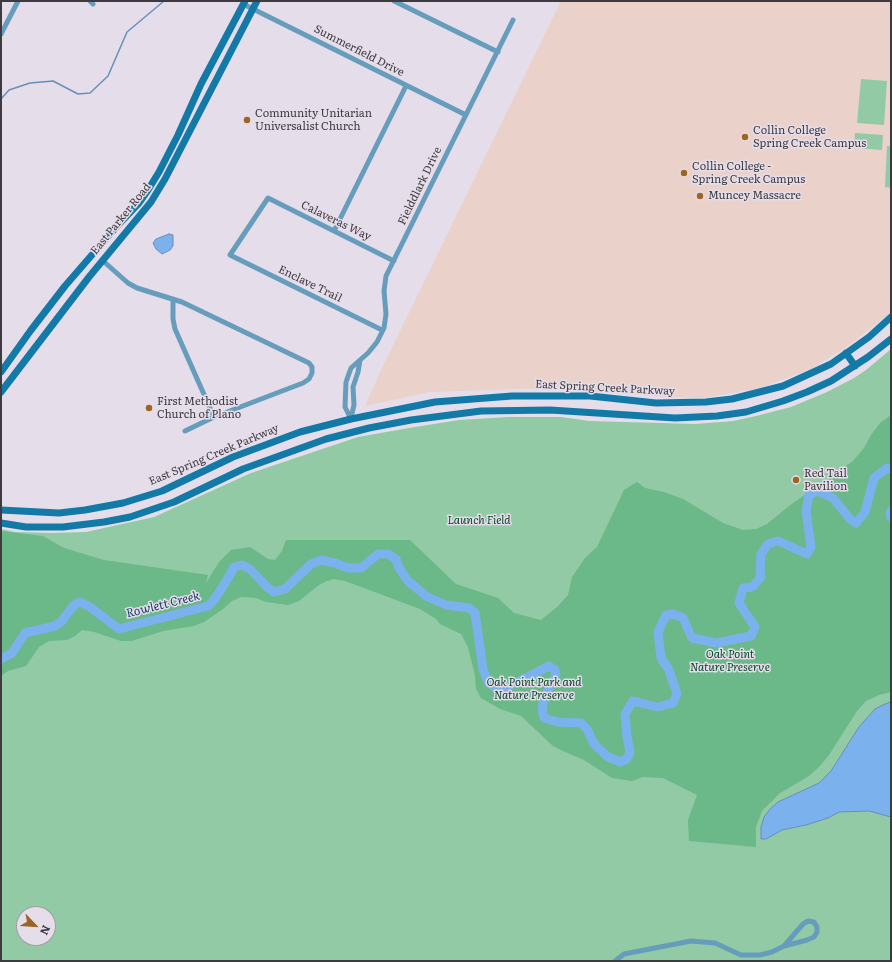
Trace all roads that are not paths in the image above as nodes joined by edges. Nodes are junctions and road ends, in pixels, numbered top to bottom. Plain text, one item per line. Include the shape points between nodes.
1 (18, 1) edge
2 (257, 1) edge
3 (394, 1) edge
4 (244, 3) edge
5 (253, 9) junction
6 (513, 20) dead end
7 (1, 34) edge
8 (225, 37) junction
9 (235, 43) junction
10 (498, 52) junction
11 (212, 62) junction
12 (222, 68) junction
13 (201, 84) junction
14 (406, 86) junction
15 (211, 90) junction
16 (466, 115) junction
17 (178, 135) junction
18 (186, 139) junction
19 (155, 178) junction
20 (163, 182) junction
21 (139, 203) junction
22 (146, 208) junction
23 (334, 231) junction
24 (94, 253) junction
25 (230, 255) joint
26 (102, 260) junction
27 (394, 261) junction
28 (173, 300) junction
29 (891, 317) edge
30 (382, 330) junction
31 (891, 339) edge
32 (846, 353) junction
33 (13, 356) junction
34 (360, 360) junction
35 (22, 364) junction
36 (855, 366) junction
37 (1, 372) edge
38 (1, 392) edge
39 (626, 400) junction
40 (625, 414) junction
41 (214, 417) junction
42 (351, 418) junction
43 (185, 431) dead end
44 (355, 431) junction
45 (205, 470) junction
46 (212, 483) junction
47 (1, 510) edge
48 (1, 523) edge
49 (784, 946) junction
50 (615, 961) edge

1 - 7 street
2 - 5 main road, East Parker Road
3 - 10 street
4 - 5 street, Summerfield Drive
4 - 8 main road, East Parker Road
5 - 9 main road, East Parker Road
5 - 14 street, Summerfield Drive
6 - 10 street, Fielddlark Drive
8 - 9 main road
8 - 11 main road, East Parker Road
9 - 12 main road, East Parker Road
10 - 16 street, Fielddlark Drive
11 - 12 main road
11 - 13 main road, East Parker Road
12 - 15 main road, East Parker Road
13 - 15 main road
13 - 17 main road, East Parker Road
14 - 16 street, Summerfield Drive
14 - 23 street
15 - 18 main road, East Parker Road
16 - 27 street, Fielddlark Drive
17 - 18 main road
17 - 19 main road, East Parker Road
18 - 20 main road, East Parker Road
19 - 20 main road
19 - 21 main road, East Parker Road
20 - 22 main road, East Parker Road
21 - 22 main road
21 - 24 main road, East Parker Road
22 - 26 main road, East Parker Road
23 - 25 street, Calaveras Way via 268,198
23 - 27 street, Calaveras Way
24 - 26 main road
24 - 33 main road, East Parker Road via 65,286
25 - 30 street, Enclave Trail
26 - 28 street via 132,286
26 - 35 main road, East Parker Road
27 - 30 street, Fielddlark Drive via 386,276 386,314
28 - 41 street via 175,329
28 - 41 street via 302,359 312,367 309,379 303,383
29 - 32 main road, East Spring Creek Parkway
30 - 34 street, Fielddlark Drive via 377,342
31 - 36 main road
32 - 36 main road
32 - 39 main road, East Spring Creek Parkway via 831,364 783,386 732,400 656,403
33 - 35 main road
33 - 37 main road, East Parker Road
34 - 42 street via 353,387 354,405
34 - 42 street, Fielddlark Drive via 351,368 346,382 345,407
35 - 38 main road, East Parker Road
36 - 40 main road via 807,392 746,412 694,418
39 - 40 main road
39 - 42 main road, East Spring Creek Parkway via 590,396 486,397 435,402
40 - 44 main road via 550,410 481,411 411,420
41 - 43 street
42 - 44 main road
42 - 45 main road, East Spring Creek Parkway via 282,438
44 - 46 main road via 269,459
45 - 46 main road
45 - 47 main road, East Spring Creek Parkway via 162,491 123,503 59,513
46 - 48 main road via 167,505 104,522 63,527 26,527
49 - 49 street via 814,937 817,932 814,922 808,921 803,924
49 - 50 street via 760,955 741,955 715,943 691,941 624,954

